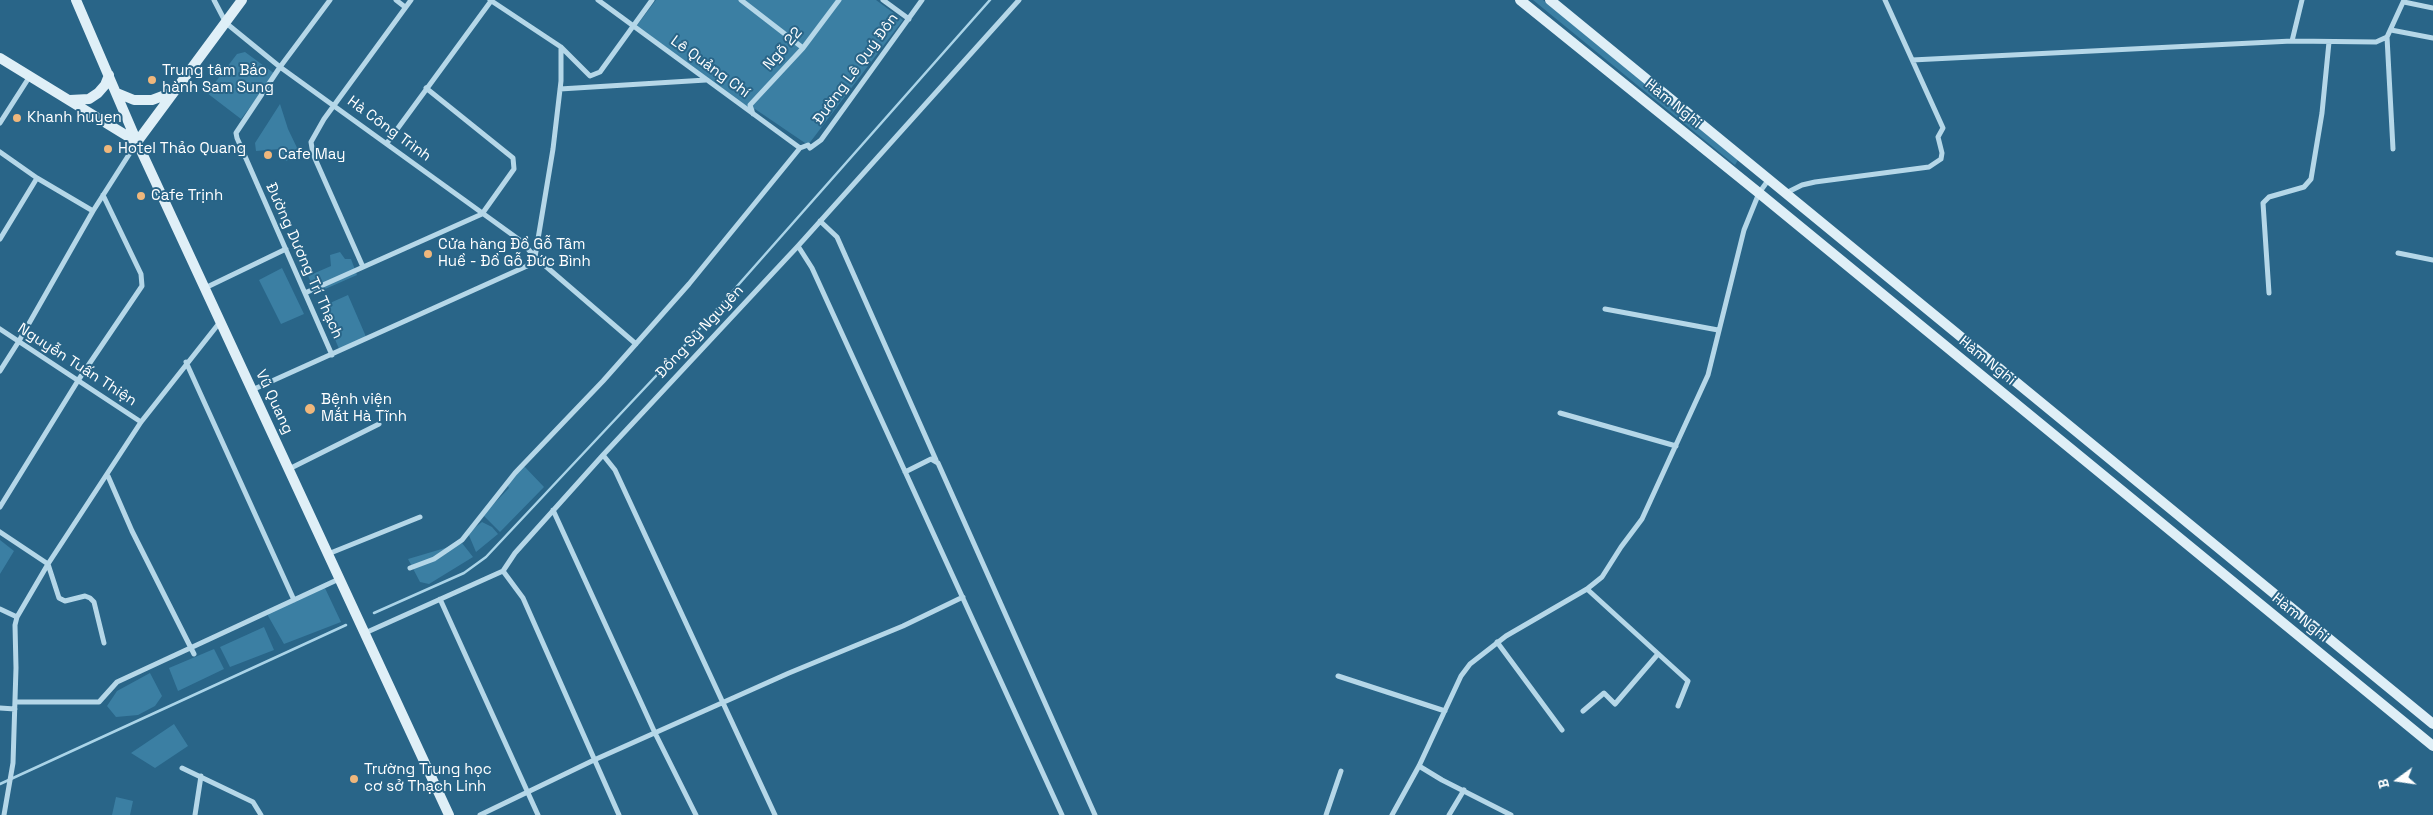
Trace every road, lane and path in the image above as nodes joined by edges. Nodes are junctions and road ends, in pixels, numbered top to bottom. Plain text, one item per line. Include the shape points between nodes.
1 (76, 0) edge
2 (214, 0) edge
3 (242, 0) edge
4 (330, 0) edge
5 (396, 0) edge
6 (411, 0) edge
7 (491, 0) edge
8 (598, 0) edge
9 (652, 0) edge
10 (741, 0) edge
11 (839, 0) edge
12 (883, 0) edge
13 (922, 0) edge
14 (1019, 0) edge
15 (1520, 0) edge
16 (1550, 0) edge
17 (1885, 0) edge
18 (2302, 0) edge
19 (2404, 1) edge
20 (406, 7) junction
21 (2433, 8) edge
22 (908, 19) junction
23 (226, 23) junction
24 (633, 26) junction
25 (2391, 30) junction
26 (2387, 38) junction
27 (2433, 38) edge
28 (2292, 41) junction
29 (2330, 42) junction
30 (562, 47) junction
31 (803, 48) junction
32 (0, 58) edge
33 (1912, 60) junction
34 (280, 67) junction
35 (110, 75) junction
36 (30, 76) junction
37 (707, 80) junction
38 (182, 82) junction
39 (426, 88) junction
40 (560, 89) junction
41 (117, 93) junction
42 (67, 100) junction
43 (335, 104) junction
44 (753, 115) junction
45 (0, 123) edge
46 (137, 142) junction
47 (387, 143) junction
48 (800, 148) junction
49 (2393, 149) dead end
50 (0, 152) edge
51 (37, 178) junction
52 (1769, 179) junction
53 (1759, 193) junction
54 (1786, 193) junction
55 (103, 195) junction
56 (93, 211) junction
57 (482, 214) junction
58 (820, 221) junction
59 (0, 239) edge
60 (798, 246) junction
61 (286, 249) junction
62 (2398, 253) dead end
63 (535, 257) junction
64 (2433, 260) edge
65 (362, 267) junction
66 (204, 288) junction
67 (305, 293) junction
68 (2269, 293) dead end
69 (1605, 309) dead end
70 (220, 321) junction
71 (0, 329) edge
72 (1718, 330) junction
73 (19, 341) junction
74 (636, 344) junction
75 (332, 355) junction
76 (186, 362) junction
77 (0, 371) edge
78 (79, 379) junction
79 (252, 390) junction
80 (1560, 413) dead end
81 (141, 422) junction
82 (379, 424) dead end
83 (1676, 446) junction
84 (603, 455) junction
85 (938, 463) junction
86 (289, 469) junction
87 (905, 472) junction
88 (108, 476) junction
89 (0, 507) edge
90 (553, 510) junction
91 (420, 517) dead end
92 (0, 532) edge
93 (328, 554) junction
94 (48, 564) junction
95 (410, 568) dead end
96 (503, 571) junction
97 (340, 579) junction
98 (1587, 589) junction
99 (963, 597) junction
100 (440, 599) junction
101 (294, 600) junction
102 (0, 609) edge
103 (17, 617) junction
104 (365, 633) junction
105 (1497, 642) junction
106 (104, 643) dead end
107 (190, 648) junction
108 (194, 654) dead end
109 (1658, 654) junction
110 (1338, 676) dead end
111 (16, 702) junction
112 (724, 704) junction
113 (1678, 706) dead end
114 (0, 708) edge
115 (16, 708) junction
116 (1583, 711) dead end
117 (1445, 712) junction
118 (2433, 724) edge
119 (1562, 730) dead end
120 (655, 734) junction
121 (2433, 746) edge
122 (594, 760) junction
123 (1419, 766) junction
124 (182, 768) dead end
125 (1341, 771) dead end
126 (201, 776) junction
127 (1464, 790) junction
128 (526, 791) junction
129 (4, 815) edge
130 (195, 815) edge
131 (261, 815) edge
132 (449, 815) edge
133 (480, 815) edge
134 (538, 815) edge
135 (619, 815) edge
136 (696, 815) edge
137 (775, 815) edge
138 (1062, 815) edge
139 (1095, 815) edge
140 (1326, 815) edge
141 (1392, 815) edge
142 (1449, 815) edge
143 (1512, 815) edge

1 - 35 main road, Vũ Quang
2 - 23 street
3 - 23 main road
4 - 34 street, Đường Dương Trí Thạch
5 - 20 street
6 - 20 street
7 - 30 street
7 - 39 street
8 - 24 street, Lê Quảng Chí
9 - 24 street
10 - 31 street
11 - 31 street, Ngõ 22
12 - 22 street
13 - 22 street, Đường Lê Quý Đôn
14 - 58 street, Đồng Sỹ Nguyên
15 - 53 main road, Hàm Nghi
16 - 52 main road, Hàm Nghi
17 - 33 street
18 - 28 street
19 - 21 street
19 - 25 street
20 - 43 street
22 - 48 street, Đường Lê Quý Đôn via 821,140 810,148 808,145
23 - 34 street, Hà Công Trình
23 - 38 main road
24 - 30 street via 594,76 590,76
24 - 37 street, Lê Quảng Chí
25 - 26 street
25 - 27 street
26 - 29 street via 2376,42
26 - 49 street
28 - 29 street
28 - 33 street
29 - 68 street via 2311,179 2304,187 2270,197 2263,203
30 - 40 street
31 - 44 street, Ngõ 22 via 750,105
32 - 36 main road
33 - 54 street via 1944,128 1938,137 1942,153 1939,161 1929,167 1815,182
34 - 43 street, Hà Công Trình
34 - 61 street, Đường Dương Trí Thạch via 238,128 236,138
35 - 41 main road, Vũ Quang
35 - 42 main road via 98,94 78,101
36 - 42 main road
36 - 45 street
37 - 40 street
37 - 44 street, Lê Quảng Chí
38 - 41 main road via 168,94 152,100 134,100
38 - 46 main road
39 - 47 street
39 - 57 street via 513,158 514,168
40 - 63 street
41 - 46 main road, Vũ Quang
42 - 46 main road
43 - 47 street, Hà Công Trình
43 - 65 street via 314,134 311,147
44 - 48 street, Lê Quảng Chí
46 - 55 street
46 - 66 main road, Vũ Quang
47 - 57 street, Hà Công Trình
48 - 74 street
50 - 51 street
51 - 56 street
51 - 59 street
52 - 53 street
52 - 54 main road, Hàm Nghi
53 - 72 street via 1744,230
53 - 121 main road, Hàm Nghi
54 - 118 main road, Hàm Nghi
55 - 56 street
55 - 78 street via 144,279
56 - 73 street
57 - 63 street, Hà Công Trình via 521,241
57 - 65 street
58 - 60 street, Đồng Sỹ Nguyên
58 - 85 street via 837,238
60 - 84 street, Đồng Sỹ Nguyên
60 - 87 street via 812,268
61 - 66 street
61 - 67 street, Đường Dương Trí Thạch
62 - 64 street
63 - 74 street, Hà Công Trình
63 - 75 street via 527,266
65 - 67 street
66 - 70 main road, Vũ Quang
67 - 75 street, Đường Dương Trí Thạch
69 - 72 street
70 - 76 street
70 - 79 main road, Vũ Quang
71 - 73 street, Nguyễn Tuấn Thiện
72 - 83 street via 1708,375
73 - 77 street
73 - 78 street, Nguyễn Tuấn Thiện
74 - 95 street via 514,473 462,540 434,559
75 - 79 street
76 - 81 street
76 - 101 street
78 - 81 street, Nguyễn Tuấn Thiện
78 - 89 street
79 - 86 main road, Vũ Quang
80 - 83 street
81 - 88 street
82 - 86 street
83 - 98 street via 1642,519 1602,577
84 - 90 street, Đồng Sỹ Nguyên
84 - 112 street via 615,470
85 - 87 street via 934,458
85 - 139 street
86 - 93 main road, Vũ Quang
87 - 99 street
88 - 94 street
88 - 107 street
90 - 96 street, Đồng Sỹ Nguyên
90 - 120 street
91 - 93 street
92 - 94 street
93 - 97 main road, Vũ Quang
94 - 103 street
94 - 106 street via 59,598 65,601 85,596 94,602
96 - 100 street
96 - 122 street via 523,598
97 - 101 street
97 - 104 main road, Vũ Quang
98 - 105 street
98 - 109 street
99 - 112 street
99 - 138 street
100 - 104 street
100 - 128 street
101 - 107 street
102 - 103 street
103 - 111 street
104 - 132 main road, Vũ Quang
105 - 117 street via 1480,654 1461,676
105 - 119 street
107 - 108 street
107 - 111 street via 117,682 99,702
109 - 113 street via 1688,681
109 - 116 street via 1615,704 1604,693
110 - 117 street
111 - 115 street
112 - 120 street
112 - 137 street
114 - 115 street
115 - 129 street via 11,782
117 - 123 street
120 - 122 street
120 - 136 street
122 - 128 street
122 - 135 street
123 - 127 street
123 - 141 street
124 - 126 street
125 - 140 street
126 - 130 street
126 - 131 street via 253,802
127 - 142 street
127 - 143 street
128 - 133 street
128 - 134 street

